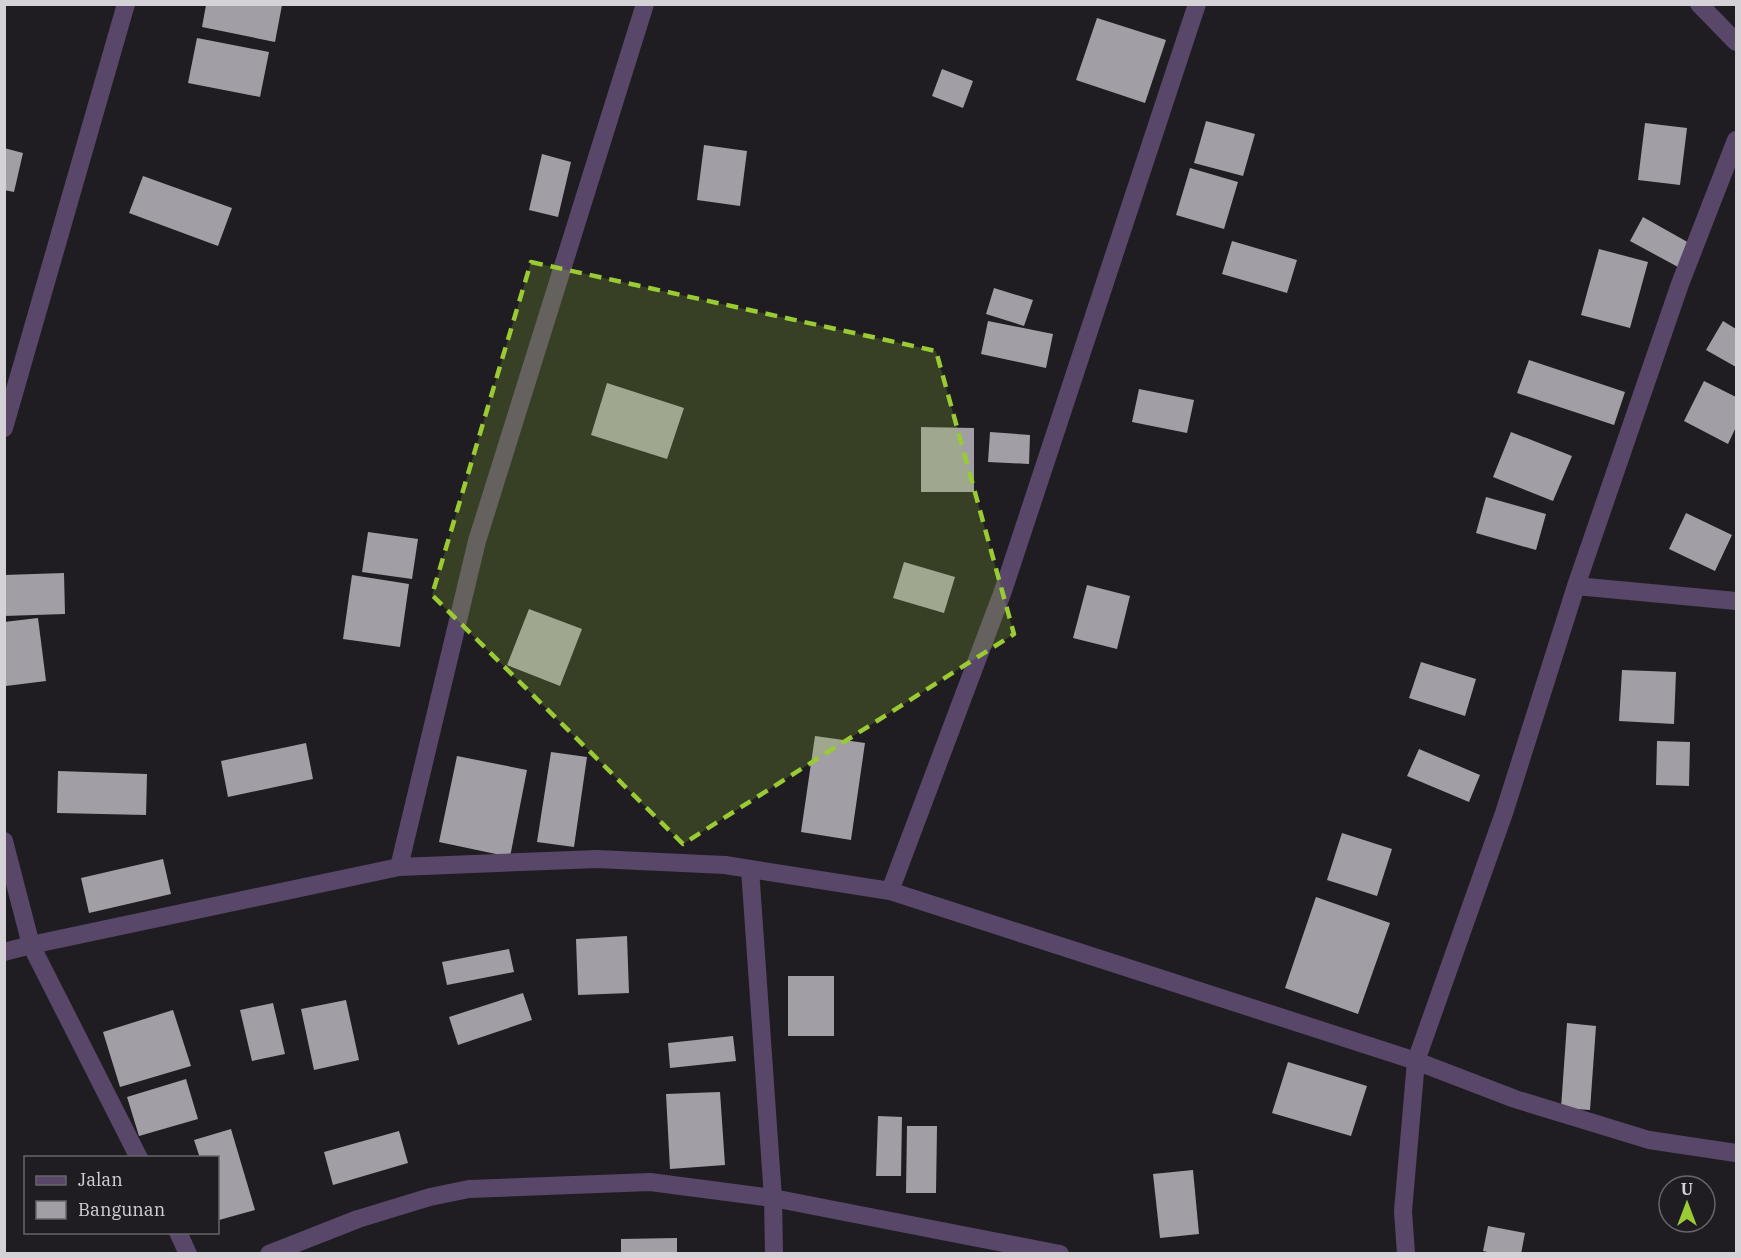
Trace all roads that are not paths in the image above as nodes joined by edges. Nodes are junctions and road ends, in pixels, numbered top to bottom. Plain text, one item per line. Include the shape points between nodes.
1 (126, 4) edge
2 (645, 4) edge
3 (1197, 4) edge
4 (1699, 4) edge
5 (1737, 42) edge
6 (1737, 140) edge
7 (4, 428) edge
8 (1576, 586) junction
9 (1737, 601) edge
10 (4, 841) edge
11 (399, 867) junction
12 (750, 869) junction
13 (890, 891) junction
14 (31, 945) junction
15 (4, 952) edge
16 (1416, 1061) junction
17 (1737, 1153) edge
18 (138, 1156) edge
19 (773, 1198) junction
20 (178, 1234) edge
21 (188, 1254) edge
22 (269, 1254) edge
23 (774, 1254) edge
24 (1060, 1254) edge
25 (1406, 1254) edge

1 - 7 street
2 - 11 street via 477,541
3 - 13 street via 1003,591
4 - 5 street
6 - 8 street via 1680,284
8 - 9 street
8 - 16 street via 1504,813
10 - 14 street
11 - 12 street via 597,860
11 - 14 street
12 - 13 street
12 - 19 street
13 - 16 street
14 - 15 street
14 - 18 street
16 - 17 street via 1515,1099 1649,1140
16 - 25 street via 1403,1211
19 - 22 street via 650,1182 469,1189 358,1219
19 - 23 street
19 - 24 street
20 - 21 street

